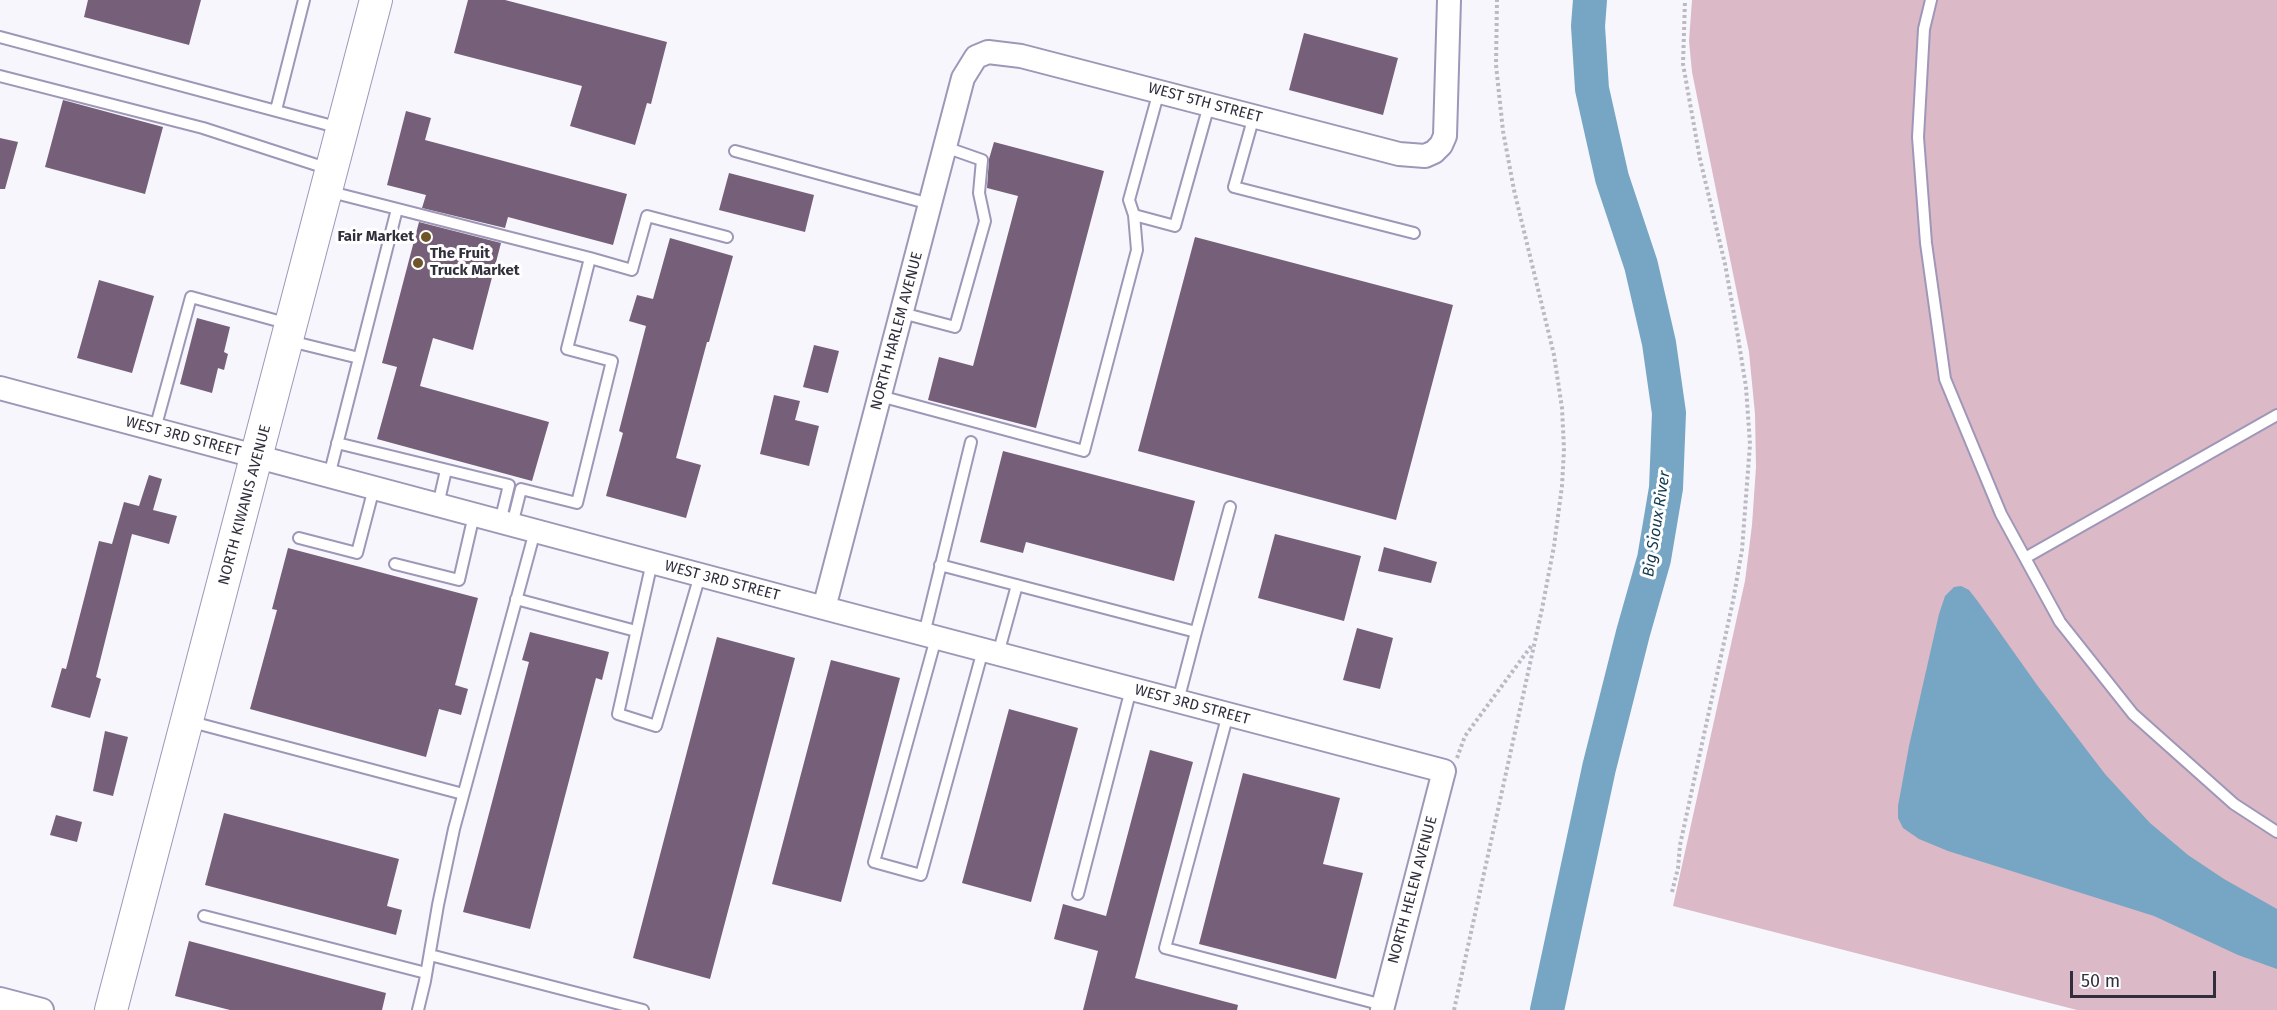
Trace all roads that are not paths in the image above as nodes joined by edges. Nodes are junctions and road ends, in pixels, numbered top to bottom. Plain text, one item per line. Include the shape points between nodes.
1 (304, 0) edge
2 (376, 0) edge
3 (1449, 0) edge
4 (1931, 0) edge
5 (0, 37) edge
6 (976, 57) joint
7 (0, 76) edge
8 (1159, 91) junction
9 (1209, 105) junction
10 (276, 110) junction
11 (1254, 116) junction
12 (343, 129) junction
13 (945, 147) junction
14 (735, 151) dead end
15 (330, 180) junction
16 (930, 204) junction
17 (397, 209) junction
18 (1134, 215) junction
19 (1414, 233) dead end
20 (727, 237) dead end
21 (590, 258) junction
22 (902, 313) junction
23 (290, 333) junction
24 (359, 358) junction
25 (0, 388) edge
26 (880, 396) junction
27 (2277, 415) edge
28 (155, 429) junction
29 (970, 442) dead end
30 (338, 443) junction
31 (258, 457) junction
32 (446, 470) junction
33 (329, 476) junction
34 (374, 488) junction
35 (438, 505) junction
36 (1230, 507) dead end
37 (474, 515) junction
38 (506, 523) junction
39 (535, 531) junction
40 (299, 538) dead end
41 (2025, 558) junction
42 (652, 562) junction
43 (395, 564) dead end
44 (940, 565) junction
45 (700, 575) junction
46 (1017, 585) junction
47 (516, 599) junction
48 (824, 608) junction
49 (636, 631) junction
50 (1196, 632) junction
51 (930, 636) junction
52 (991, 652) junction
53 (1131, 689) junction
54 (1178, 701) junction
55 (1228, 714) junction
56 (188, 721) junction
57 (1444, 771) joint
58 (463, 794) junction
59 (2277, 832) edge
60 (1078, 894) dead end
61 (204, 916) dead end
62 (430, 955) junction
63 (426, 973) junction
64 (0, 999) edge
65 (1383, 1008) edge
66 (42, 1010) edge
67 (111, 1010) edge
68 (418, 1010) edge
69 (643, 1010) edge

1 - 10 lane
2 - 12 main road, NORTH KIWANIS AVENUE
3 - 11 street, WEST 5TH STREET via 1445,136 1434,152 1425,156 1399,154
4 - 41 lane via 1924,29 1918,137 1926,243 1945,379 2001,514
5 - 10 lane
6 - 8 street, WEST 5TH STREET via 1002,52
6 - 13 street, NORTH HARLEM AVENUE via 963,78
7 - 15 lane via 203,128
8 - 9 street, WEST 5TH STREET
8 - 18 lane via 1129,200
9 - 11 street, WEST 5TH STREET
9 - 18 lane via 1175,226
10 - 12 lane
11 - 19 lane via 1234,186
12 - 15 main road, NORTH KIWANIS AVENUE
13 - 16 street, NORTH HARLEM AVENUE
13 - 22 lane via 982,160 979,194 985,221 956,327
14 - 16 lane
15 - 17 lane
15 - 23 main road, NORTH KIWANIS AVENUE
16 - 22 street, NORTH HARLEM AVENUE
17 - 21 lane
17 - 24 lane
18 - 26 lane via 1137,250 1084,451
20 - 21 lane via 647,216 632,270
21 - 38 lane via 567,349 612,361 577,502 521,489
22 - 26 street, NORTH HARLEM AVENUE
23 - 24 lane
23 - 28 lane via 190,297
23 - 31 main road, NORTH KIWANIS AVENUE
24 - 30 lane
25 - 28 street, WEST 3RD STREET
26 - 48 street, NORTH HARLEM AVENUE
27 - 41 lane
28 - 31 street, WEST 3RD STREET
29 - 44 lane
30 - 32 lane
30 - 33 lane
31 - 33 street, WEST 3RD STREET
31 - 56 main road, NORTH KIWANIS AVENUE
32 - 35 lane
32 - 38 lane via 508,485
33 - 34 street, WEST 3RD STREET
34 - 35 street, WEST 3RD STREET
34 - 40 lane via 357,553
35 - 37 street, WEST 3RD STREET
36 - 50 lane
37 - 38 street, WEST 3RD STREET
37 - 43 lane via 459,580
38 - 39 street, WEST 3RD STREET
39 - 42 street, WEST 3RD STREET
39 - 47 lane
41 - 59 lane via 2060,622 2133,714 2235,804
42 - 45 street, WEST 3RD STREET
42 - 49 lane
44 - 46 lane
44 - 51 lane
45 - 48 street, WEST 3RD STREET
45 - 49 lane via 656,726 618,714
46 - 50 lane
46 - 52 lane
47 - 49 lane
47 - 58 lane
48 - 51 street, WEST 3RD STREET
50 - 54 lane
51 - 52 street, WEST 3RD STREET
51 - 52 lane via 874,862 921,875
52 - 53 street, WEST 3RD STREET
53 - 54 street, WEST 3RD STREET
53 - 60 lane
54 - 55 street, WEST 3RD STREET
55 - 57 street, WEST 3RD STREET
55 - 65 lane via 1165,948
56 - 58 lane
56 - 67 main road, NORTH KIWANIS AVENUE
57 - 65 street, NORTH HELEN AVENUE
58 - 62 lane
61 - 63 lane
62 - 63 lane
62 - 69 lane
63 - 68 lane
64 - 66 street

